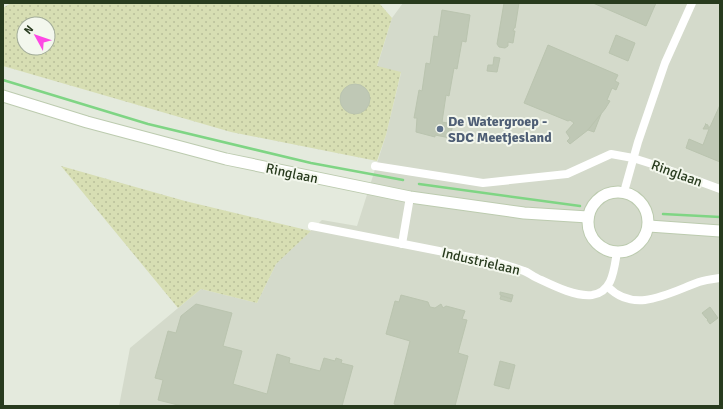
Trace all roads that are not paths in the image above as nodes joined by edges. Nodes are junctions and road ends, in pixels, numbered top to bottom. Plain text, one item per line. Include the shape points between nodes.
1 (692, 3) edge
2 (3, 96) edge
3 (633, 158) junction
4 (375, 166) dead end
5 (720, 189) edge
6 (624, 192) junction
7 (410, 197) junction
8 (588, 217) junction
9 (312, 226) dead end
10 (649, 226) junction
11 (720, 231) edge
12 (402, 244) junction
13 (617, 252) junction
14 (720, 278) edge
15 (608, 287) junction

1 - 3 street via 665,63
2 - 7 main road, Ringlaan via 87,122 226,159
3 - 4 street via 611,154 567,174 483,183
3 - 5 street, Ringlaan
3 - 6 street
6 - 8 main road via 603,195 596,200
6 - 10 main road via 634,195 642,202 648,212
7 - 8 main road, Ringlaan via 524,213
7 - 12 street
8 - 13 main road via 590,234 596,242
9 - 12 street, Industrielaan
10 - 11 main road
10 - 13 main road via 641,242 630,249
12 - 15 street, Industrielaan via 488,260 525,271 564,290 582,295 592,295
13 - 15 street
14 - 15 street via 700,282 656,298 640,300 625,299

